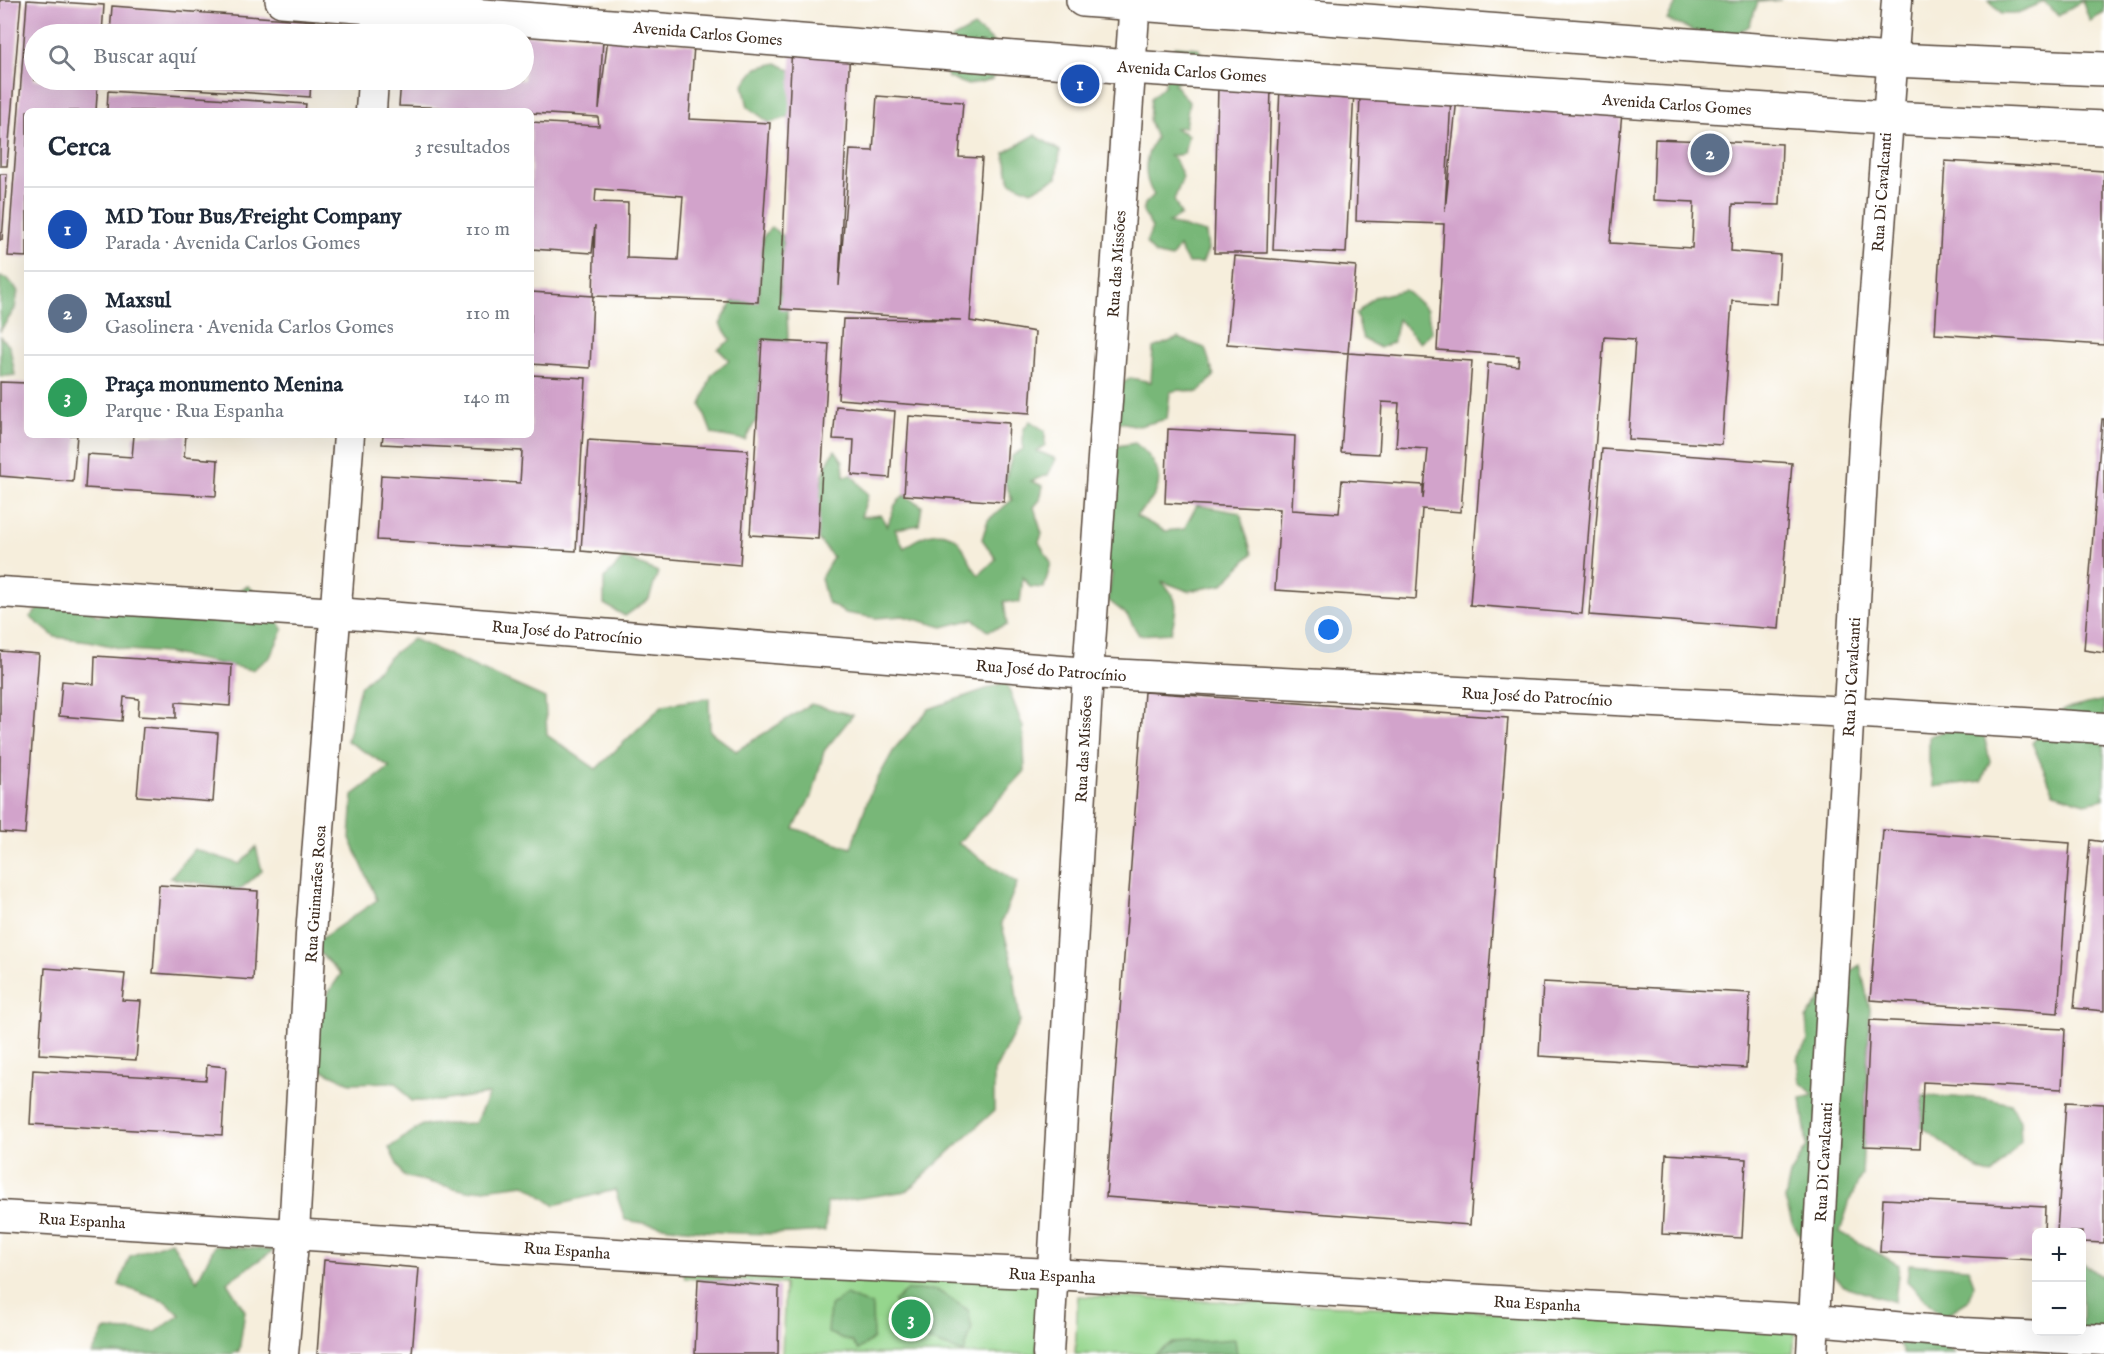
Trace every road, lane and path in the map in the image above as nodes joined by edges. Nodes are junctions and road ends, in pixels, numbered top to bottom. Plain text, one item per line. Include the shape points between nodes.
1 (282, 0) edge
2 (1083, 0) edge
3 (1897, 0) edge
4 (1135, 2) edge
5 (377, 14) edge
6 (519, 24) edge
7 (534, 25) edge
8 (1892, 60) junction
9 (1130, 67) junction
10 (2104, 69) edge
11 (372, 90) edge
12 (371, 108) edge
13 (1887, 118) junction
14 (2104, 128) edge
15 (349, 438) edge
16 (0, 592) edge
17 (337, 613) junction
18 (1088, 673) junction
19 (1849, 712) junction
20 (2104, 728) edge
21 (0, 1216) edge
22 (294, 1232) junction
23 (1053, 1274) junction
24 (1815, 1320) junction
25 (2104, 1340) edge
26 (283, 1354) edge
27 (1048, 1354) edge
28 (1812, 1354) edge

1 - 5 street, Avenida Carlos Gomes
2 - 4 street
3 - 8 street, Rua Di Cavalcanti
4 - 8 street
4 - 9 street, Rua das Missões
5 - 6 street, Avenida Carlos Gomes
7 - 9 street, Avenida Carlos Gomes
8 - 10 street
8 - 13 street, Rua Di Cavalcanti
9 - 13 street, Avenida Carlos Gomes
9 - 18 street, Rua das Missões
11 - 12 street
13 - 14 street, Avenida Carlos Gomes
13 - 19 street, Rua Di Cavalcanti
15 - 17 street, Rua Guimarães Rosa
16 - 17 street, Rua José do Patrocínio
17 - 18 street, Rua José do Patrocínio
17 - 22 street, Rua Guimarães Rosa via 310,947
18 - 19 street, Rua José do Patrocínio
18 - 23 street, Rua das Missões
19 - 20 street, Rua José do Patrocínio
19 - 24 street, Rua Di Cavalcanti
21 - 22 street, Rua Espanha
22 - 23 street, Rua Espanha via 665,1257
22 - 26 street, Rua Guimarães Rosa
23 - 24 street, Rua Espanha
23 - 27 street, Rua das Missões
24 - 25 street, Rua Espanha
24 - 28 street, Rua Di Cavalcanti

